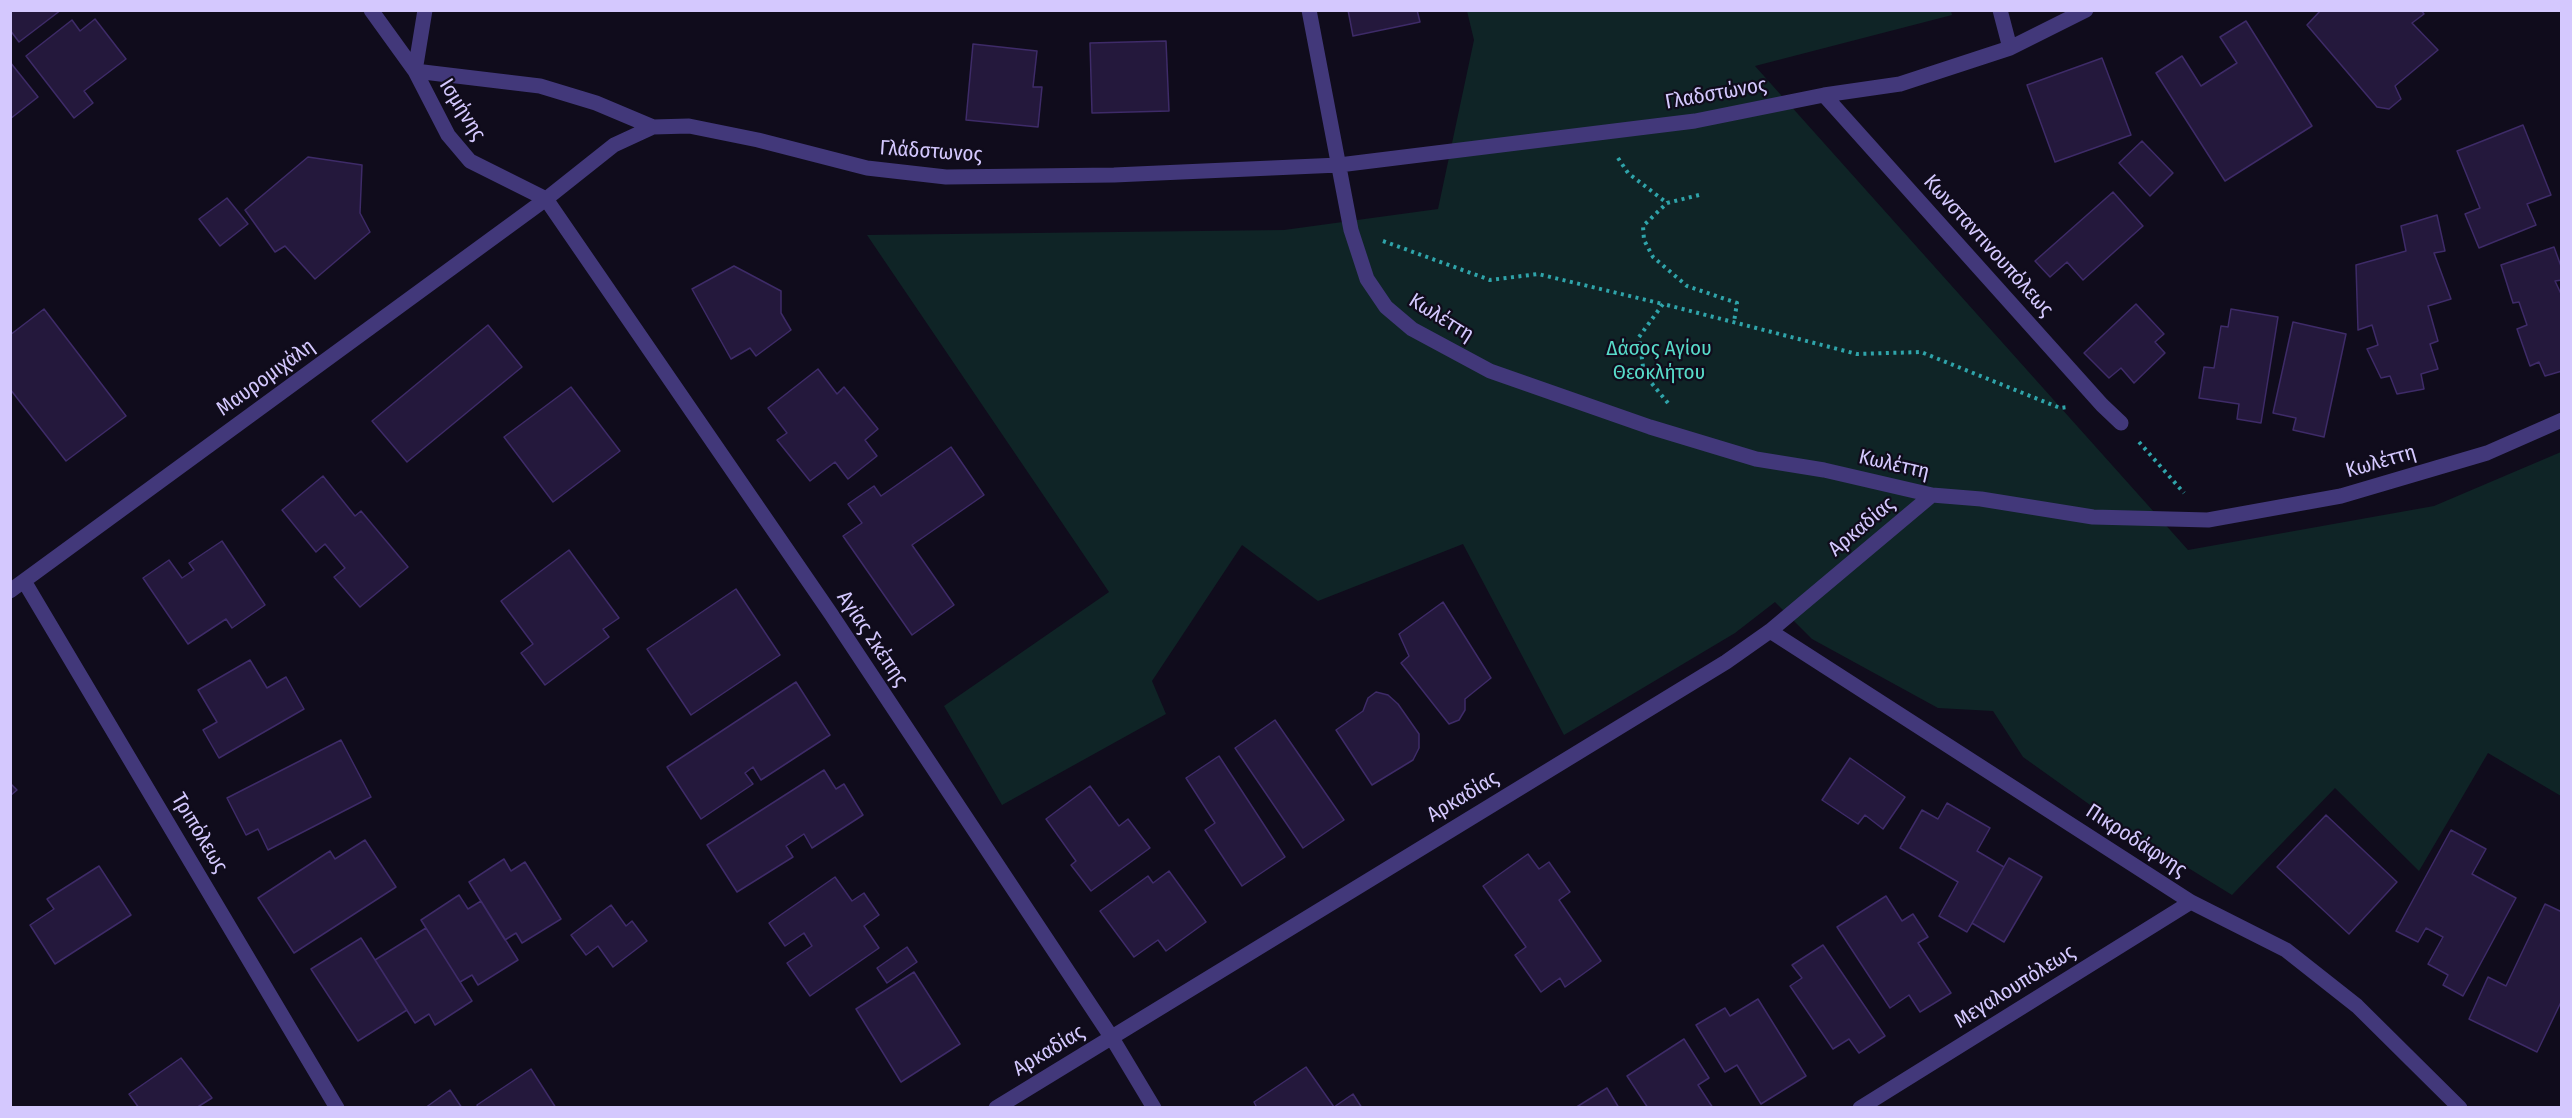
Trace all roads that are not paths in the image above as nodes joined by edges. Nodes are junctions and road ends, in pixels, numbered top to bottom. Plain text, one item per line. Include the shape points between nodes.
1 (371, 10) edge
2 (425, 10) edge
3 (1309, 10) edge
4 (2000, 10) edge
5 (2086, 10) edge
6 (2010, 48) junction
7 (415, 71) junction
8 (1824, 95) junction
9 (653, 127) junction
10 (1339, 165) junction
11 (546, 199) junction
12 (2562, 420) edge
13 (2121, 423) road end
14 (1932, 495) junction
15 (24, 581) junction
16 (10, 591) edge
17 (1770, 631) junction
18 (2191, 902) junction
19 (1112, 1038) junction
20 (337, 1107) edge
21 (996, 1107) edge
22 (1155, 1107) edge
23 (1860, 1107) edge
24 (2460, 1107) edge

1 - 7 street, Ισμήνης
2 - 7 street
3 - 10 street, Κωλέττη
4 - 6 street
5 - 6 street, Γλαδστώνος
6 - 8 street, Γλαδστώνος via 1900,84
7 - 9 street via 540,86 596,103
7 - 11 street, Ισμήνης via 448,135 470,161
8 - 10 street, Γλαδστώνος via 1695,121
8 - 13 street, Κωνσταντινουπόλεως
9 - 10 street, Γλάδστωνος via 689,126 867,168 946,177 1114,175
9 - 11 street, Γλάδστωνος via 614,145
10 - 14 street, Κωλέττη via 1351,230 1367,279 1386,307 1412,329 1490,371 1650,428 1756,459
11 - 15 street, Μαυρομιχάλη
11 - 19 street, Αγίας Σκέπης via 831,614
12 - 14 street, Κωλέττη via 2487,453 2341,496 2208,520 2093,517
14 - 17 street, Αρκαδίας
15 - 16 street, Μαυρομιχάλη
15 - 20 street, Τριπόλεως
17 - 18 street, Πικροδάφνης
17 - 19 street, Αρκαδίας via 1686,687
18 - 23 street, Μεγαλουπόλεως
18 - 24 street, Πικροδάφνης via 2286,950 2320,975
19 - 21 street, Αρκαδίας
19 - 22 street, Αγίας Σκέπης

